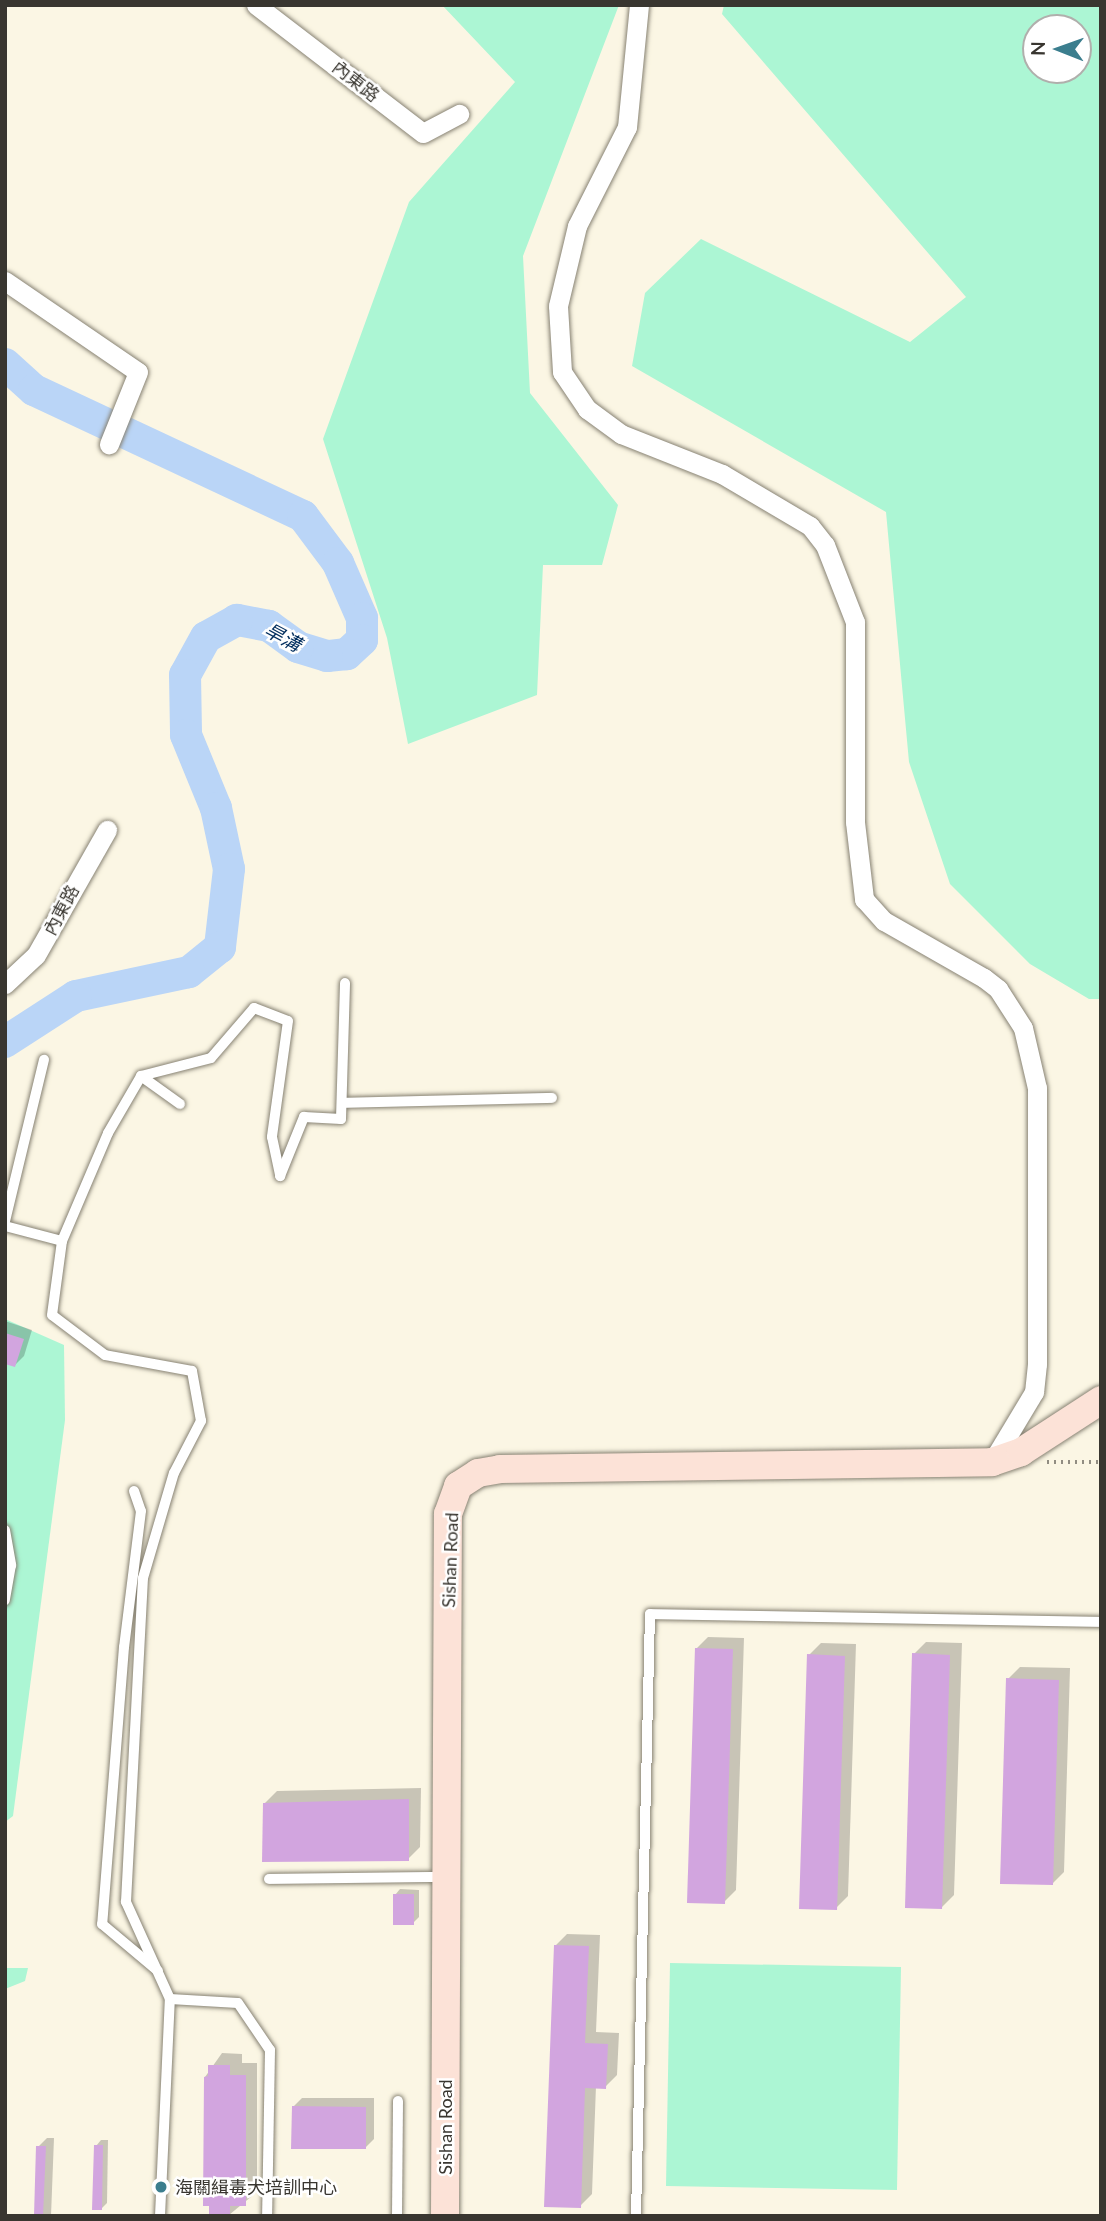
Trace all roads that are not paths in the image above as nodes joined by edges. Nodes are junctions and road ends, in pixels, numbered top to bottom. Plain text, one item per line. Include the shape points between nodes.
1 (256, 5) edge
2 (639, 5) edge
3 (459, 114) dead end
4 (5, 281) edge
5 (109, 443) dead end
6 (107, 830) dead end
7 (345, 983) dead end
8 (5, 984) edge
9 (44, 1060) dead end
10 (142, 1076) junction
11 (552, 1098) dead end
12 (342, 1103) junction
13 (180, 1104) dead end
14 (5, 1220) edge
15 (5, 1226) edge
16 (62, 1241) junction
17 (1101, 1400) edge
18 (992, 1462) junction
19 (134, 1491) dead end
20 (5, 1530) edge
21 (5, 1600) edge
22 (1101, 1622) edge
23 (446, 1877) junction
24 (270, 1880) dead end
25 (161, 1973) junction
26 (170, 1999) junction
27 (398, 2101) dead end
28 (160, 2216) edge
29 (267, 2216) edge
30 (397, 2216) edge
31 (444, 2216) edge
32 (636, 2216) edge

1 - 3 street, 內東路 via 423,133
2 - 18 street via 627,127 577,226 558,306 562,372 587,409 621,434 722,474 810,526 825,545 855,622 855,822 864,899 884,921 998,989 1023,1028 1037,1088 1037,1364 1034,1392
4 - 5 street via 138,372
6 - 8 street, 內東路 via 41,947
7 - 12 lane
9 - 14 lane
10 - 12 lane via 211,1058 254,1008 288,1021 272,1137 280,1176 304,1116 341,1119
10 - 13 lane
10 - 16 lane via 108,1133
11 - 12 lane
15 - 16 lane
16 - 25 lane via 52,1315 105,1354 192,1371 201,1421 174,1473 143,1578 126,1902
17 - 18 street, Sishan Road via 1021,1452
18 - 23 street, Sishan Road via 500,1469 478,1473 458,1486 449,1514
19 - 25 lane via 141,1511 124,1647 102,1924
20 - 21 lane via 11,1565
22 - 32 lane via 650,1614
23 - 24 lane
23 - 31 street, Sishan Road
25 - 26 lane
26 - 28 lane
26 - 29 lane via 238,2003 270,2050
27 - 30 lane

